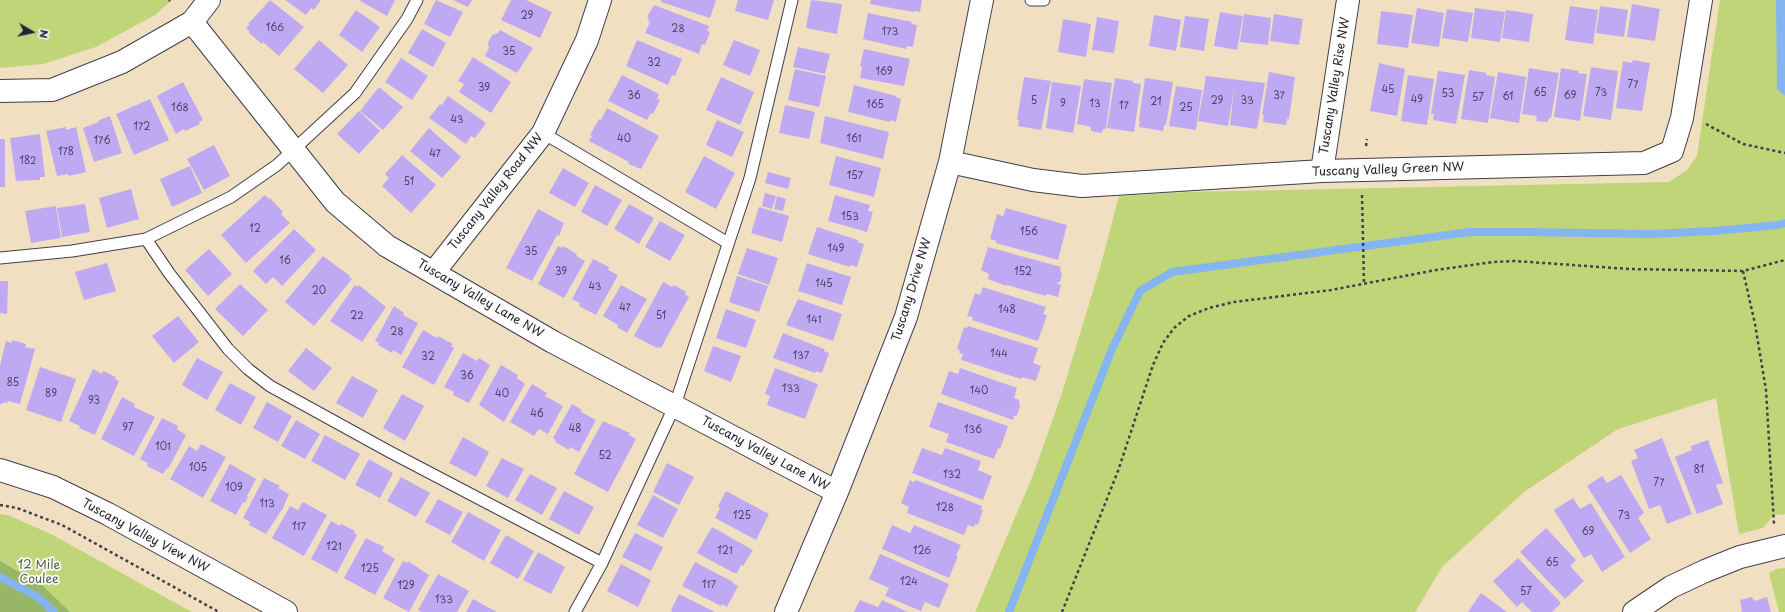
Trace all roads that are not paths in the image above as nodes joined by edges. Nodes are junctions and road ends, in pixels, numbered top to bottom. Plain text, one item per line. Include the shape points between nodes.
1 (209, 0) edge
2 (416, 0) edge
3 (600, 0) edge
4 (792, 0) edge
5 (982, 0) edge
6 (1031, 0) edge
7 (1044, 0) edge
8 (1348, 0) edge
9 (1701, 0) edge
10 (192, 22) junction
11 (0, 91) edge
12 (543, 133) junction
13 (293, 150) junction
14 (950, 162) junction
15 (1322, 171) junction
16 (146, 239) junction
17 (728, 243) junction
18 (0, 258) edge
19 (434, 272) junction
20 (675, 405) junction
21 (0, 470) edge
22 (837, 492) junction
23 (1781, 546) edge
24 (602, 563) junction
25 (286, 612) edge
26 (576, 612) edge
27 (786, 612) edge
28 (1634, 612) edge

1 - 10 street
2 - 13 lane via 407,19 355,93
3 - 12 street, Tuscany Valley Road NW via 587,40
4 - 17 lane via 750,178
5 - 14 street, Tuscany Drive NW
6 - 7 lane
8 - 15 street, Tuscany Valley Rise NW
9 - 15 street, Tuscany Valley Green NW via 1682,118 1672,151 1644,163
10 - 11 street via 122,62 52,90
10 - 13 street, Tuscany Valley Lane NW
12 - 17 lane
12 - 19 street, Tuscany Valley Road NW
13 - 16 lane via 277,165 231,197
13 - 19 street, Tuscany Valley Lane NW via 335,202 387,246
14 - 15 street, Tuscany Valley Green NW via 1033,180 1082,186
14 - 22 street, Tuscany Drive NW via 906,317
16 - 18 lane via 72,251
16 - 24 lane via 224,343 248,369 270,386
17 - 20 lane
19 - 20 street, Tuscany Valley Lane NW via 553,342
20 - 22 street, Tuscany Valley Lane NW
20 - 24 lane
21 - 25 street, Tuscany Valley View NW via 53,487 108,514
22 - 27 street, Tuscany Drive NW
23 - 28 street via 1740,557 1705,571 1671,588
24 - 26 lane

